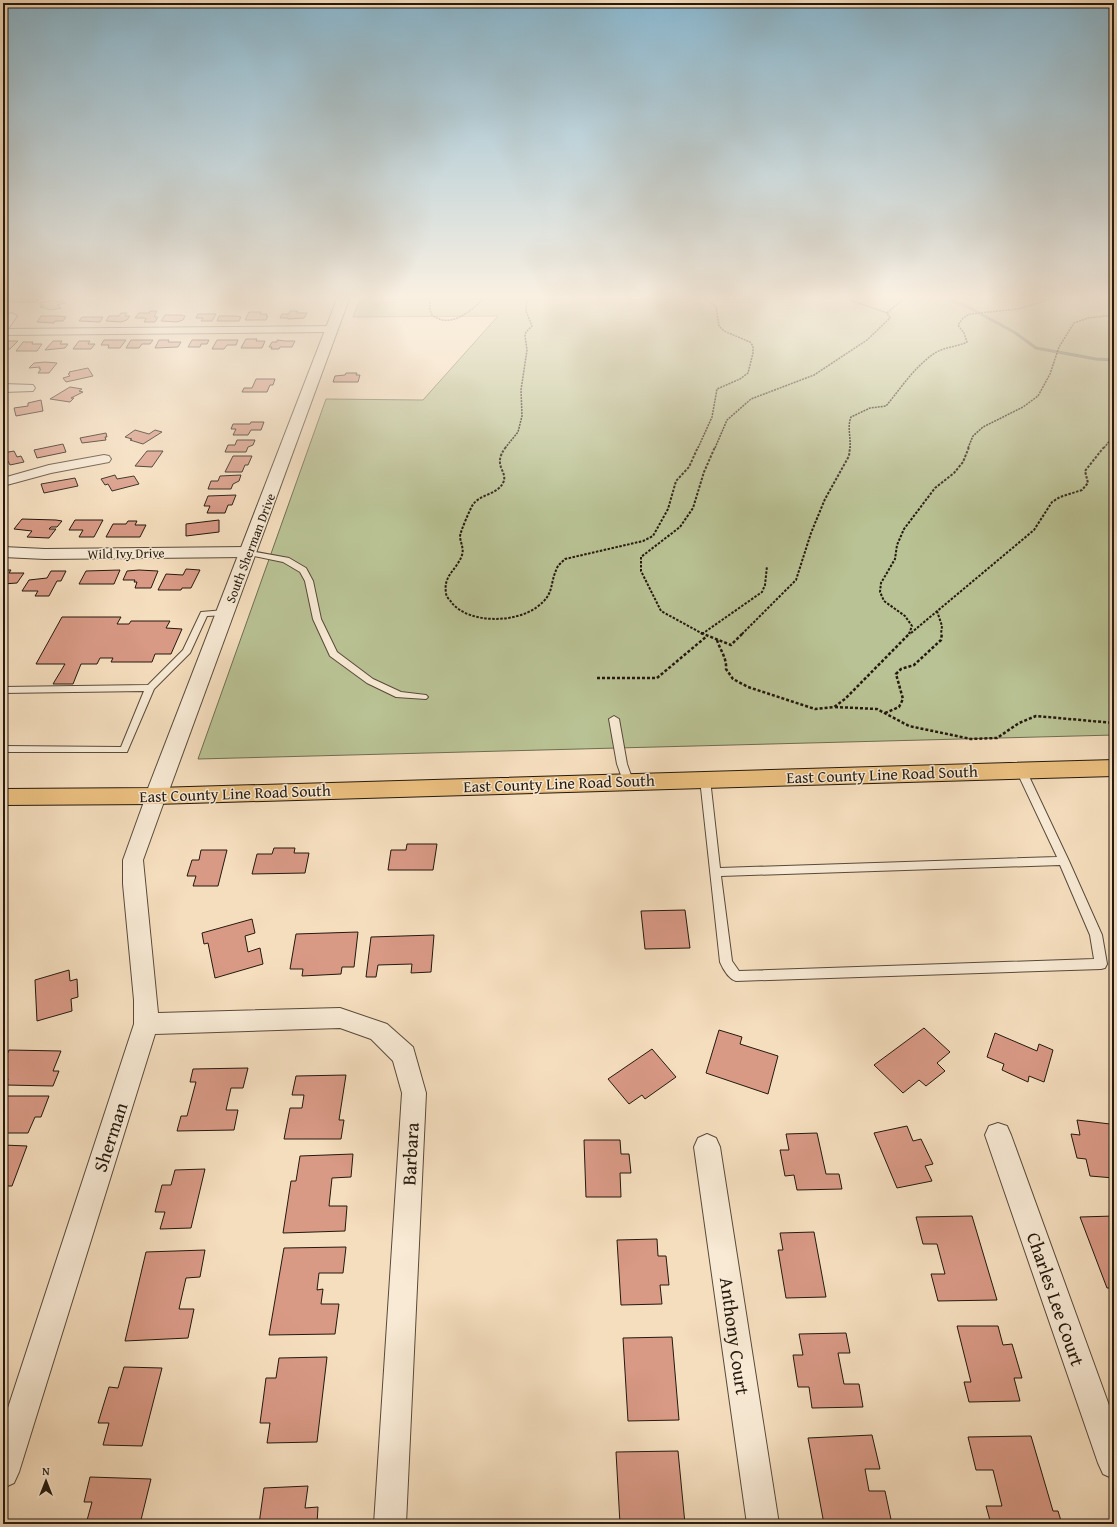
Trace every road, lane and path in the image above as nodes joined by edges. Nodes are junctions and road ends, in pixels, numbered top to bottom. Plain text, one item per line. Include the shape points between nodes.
1 (316, 370) edge
2 (524, 370) edge
3 (748, 370) edge
4 (821, 370) edge
5 (917, 370) edge
6 (1051, 370) edge
7 (3, 388) edge
8 (29, 388) dead end
9 (1114, 434) edge
10 (104, 459) dead end
11 (3, 482) edge
12 (3, 552) edge
13 (248, 552) junction
14 (767, 566) dead end
15 (937, 611) junction
16 (225, 613) junction
17 (910, 633) junction
18 (702, 634) junction
19 (707, 636) junction
20 (717, 640) junction
21 (597, 678) dead end
22 (150, 688) junction
23 (3, 690) edge
24 (423, 697) dead end
25 (834, 707) junction
26 (884, 713) junction
27 (614, 719) dead end
28 (1114, 723) edge
29 (3, 750) edge
30 (1114, 768) edge
31 (1021, 770) junction
32 (705, 779) junction
33 (628, 782) junction
34 (156, 796) junction
35 (3, 798) edge
36 (1064, 861) junction
37 (715, 872) junction
38 (146, 1024) junction
39 (998, 1135) dead end
40 (707, 1147) dead end
41 (1114, 1464) edge
42 (3, 1472) edge
43 (390, 1524) edge
44 (763, 1524) edge

1 - 13 street, South Sherman Drive
2 - 3 path via 521,390 522,416 518,432 502,452 499,463 505,477 503,484 473,505 460,536 462,556 445,582 446,595 455,606 468,615 500,619 518,616 536,608 549,596 556,567 565,559 643,541 653,536 668,508 676,481 689,467 712,417 717,390 740,379
4 - 18 path via 751,399 727,420 704,472 693,508 680,527 641,557 640,571 661,611
5 - 20 path via 886,406 870,408 851,417 848,424 851,436 849,456 825,499 796,580 731,645
6 - 17 path via 1038,396 1023,407 983,427 973,436 963,462 935,488 904,529 895,559 880,583 880,592 884,601 905,616 912,626
7 - 8 street
9 - 15 path via 1085,471 1088,482 1085,488 1056,498 1034,530
10 - 11 street via 48,469
12 - 13 street, Wild Ivy Drive
13 - 16 street, South Sherman Drive
13 - 24 lane via 286,560 303,570 309,581 317,619 333,654 370,682 399,695
14 - 18 path via 762,592
15 - 17 path
15 - 26 path via 942,626 942,640 914,664 896,674 903,699 898,707
16 - 22 lane via 204,614 187,651
16 - 34 street, South Sherman Drive
17 - 25 path
18 - 19 path
19 - 20 path
19 - 21 path via 657,678
20 - 25 path via 726,661 726,669 733,679 748,687 815,709
22 - 23 lane
22 - 29 lane via 124,750
25 - 26 path via 877,709
26 - 28 path via 910,726 971,739 997,738 1019,723 1036,716
27 - 33 lane
30 - 31 main road, East County Line Road South
31 - 32 main road, East County Line Road South
31 - 36 lane
32 - 33 main road, East County Line Road South
32 - 37 lane
33 - 34 main road, East County Line Road South
34 - 35 main road, East County Line Road South
34 - 38 street, Sherman via 133,860
36 - 37 lane
36 - 37 lane via 1096,935 1101,964 736,976 726,962
38 - 42 street, Sherman
38 - 43 street, Barbara via 340,1018 379,1031 404,1055 414,1093
39 - 41 street, Charles Lee Court
40 - 44 street, Anthony Court

